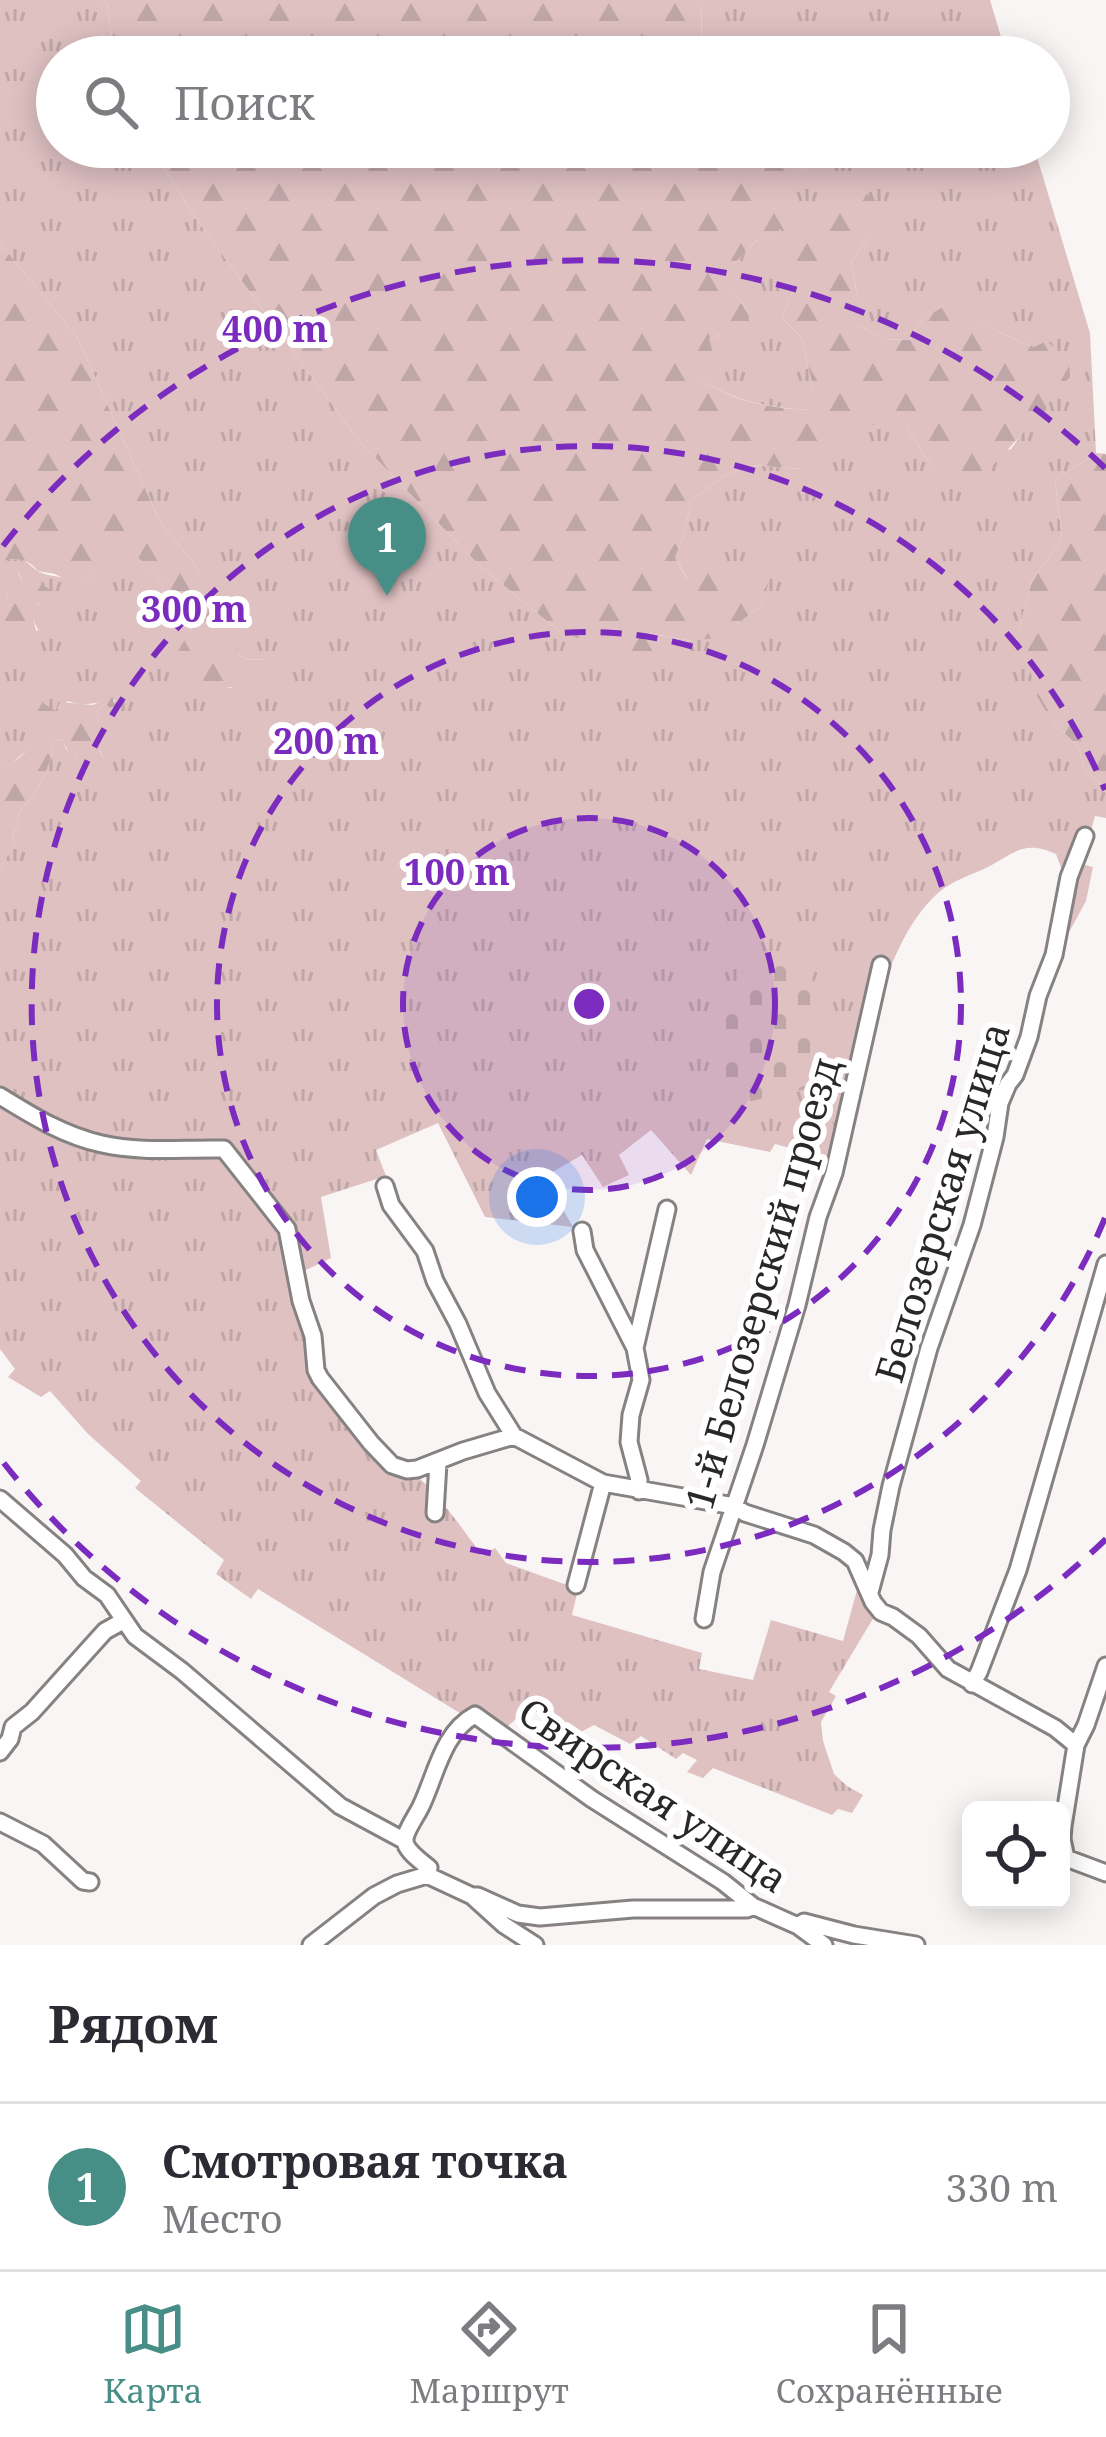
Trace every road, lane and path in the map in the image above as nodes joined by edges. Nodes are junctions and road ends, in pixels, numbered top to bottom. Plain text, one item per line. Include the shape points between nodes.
1 (1085, 836) dead end
2 (881, 964) dead end
3 (0, 1096) edge
4 (385, 1186) dead end
5 (667, 1209) dead end
6 (582, 1231) dead end
7 (1106, 1264) edge
8 (635, 1348) junction
9 (514, 1436) junction
10 (437, 1463) junction
11 (603, 1483) junction
12 (639, 1491) junction
13 (0, 1498) edge
14 (734, 1506) junction
15 (435, 1513) dead end
16 (576, 1585) dead end
17 (870, 1592) junction
18 (704, 1619) dead end
19 (123, 1621) junction
20 (1106, 1666) edge
21 (972, 1684) junction
22 (7, 1723) edge
23 (1076, 1745) junction
24 (0, 1752) edge
25 (0, 1822) edge
26 (405, 1841) junction
27 (1106, 1873) edge
28 (428, 1875) junction
29 (90, 1882) dead end
30 (472, 1896) junction
31 (753, 1906) junction
32 (798, 1926) junction
33 (311, 1945) edge
34 (535, 1945) edge
35 (824, 1945) edge
36 (916, 1945) edge

1 - 17 street, Белозерская улица via 916,1394
2 - 14 street, 1-й Белозерский проезд via 834,1173
3 - 10 street via 102,1144 224,1149 287,1229 320,1378 392,1466
4 - 9 street
5 - 8 street
6 - 8 street
7 - 21 street via 1018,1570
8 - 12 street via 640,1380 629,1442
9 - 10 street
9 - 11 street
10 - 15 street
11 - 12 street
11 - 16 street
12 - 14 street
13 - 19 street via 107,1595
14 - 17 street via 844,1552
14 - 18 street, 1-й Белозерский проезд
17 - 21 street via 881,1612
19 - 22 street via 32,1712
19 - 26 street via 340,1806
20 - 23 street
21 - 23 street
22 - 24 street via 10,1739
23 - 27 street via 1066,1858
25 - 29 street
26 - 28 street
26 - 31 street, Свирская улица via 433,1772 460,1725 475,1715
28 - 30 street
28 - 33 street via 374,1896
30 - 31 street via 540,1917
30 - 34 street
31 - 32 street, Свирская улица
32 - 35 street, Свирская улица
32 - 36 street, Свирская улица

